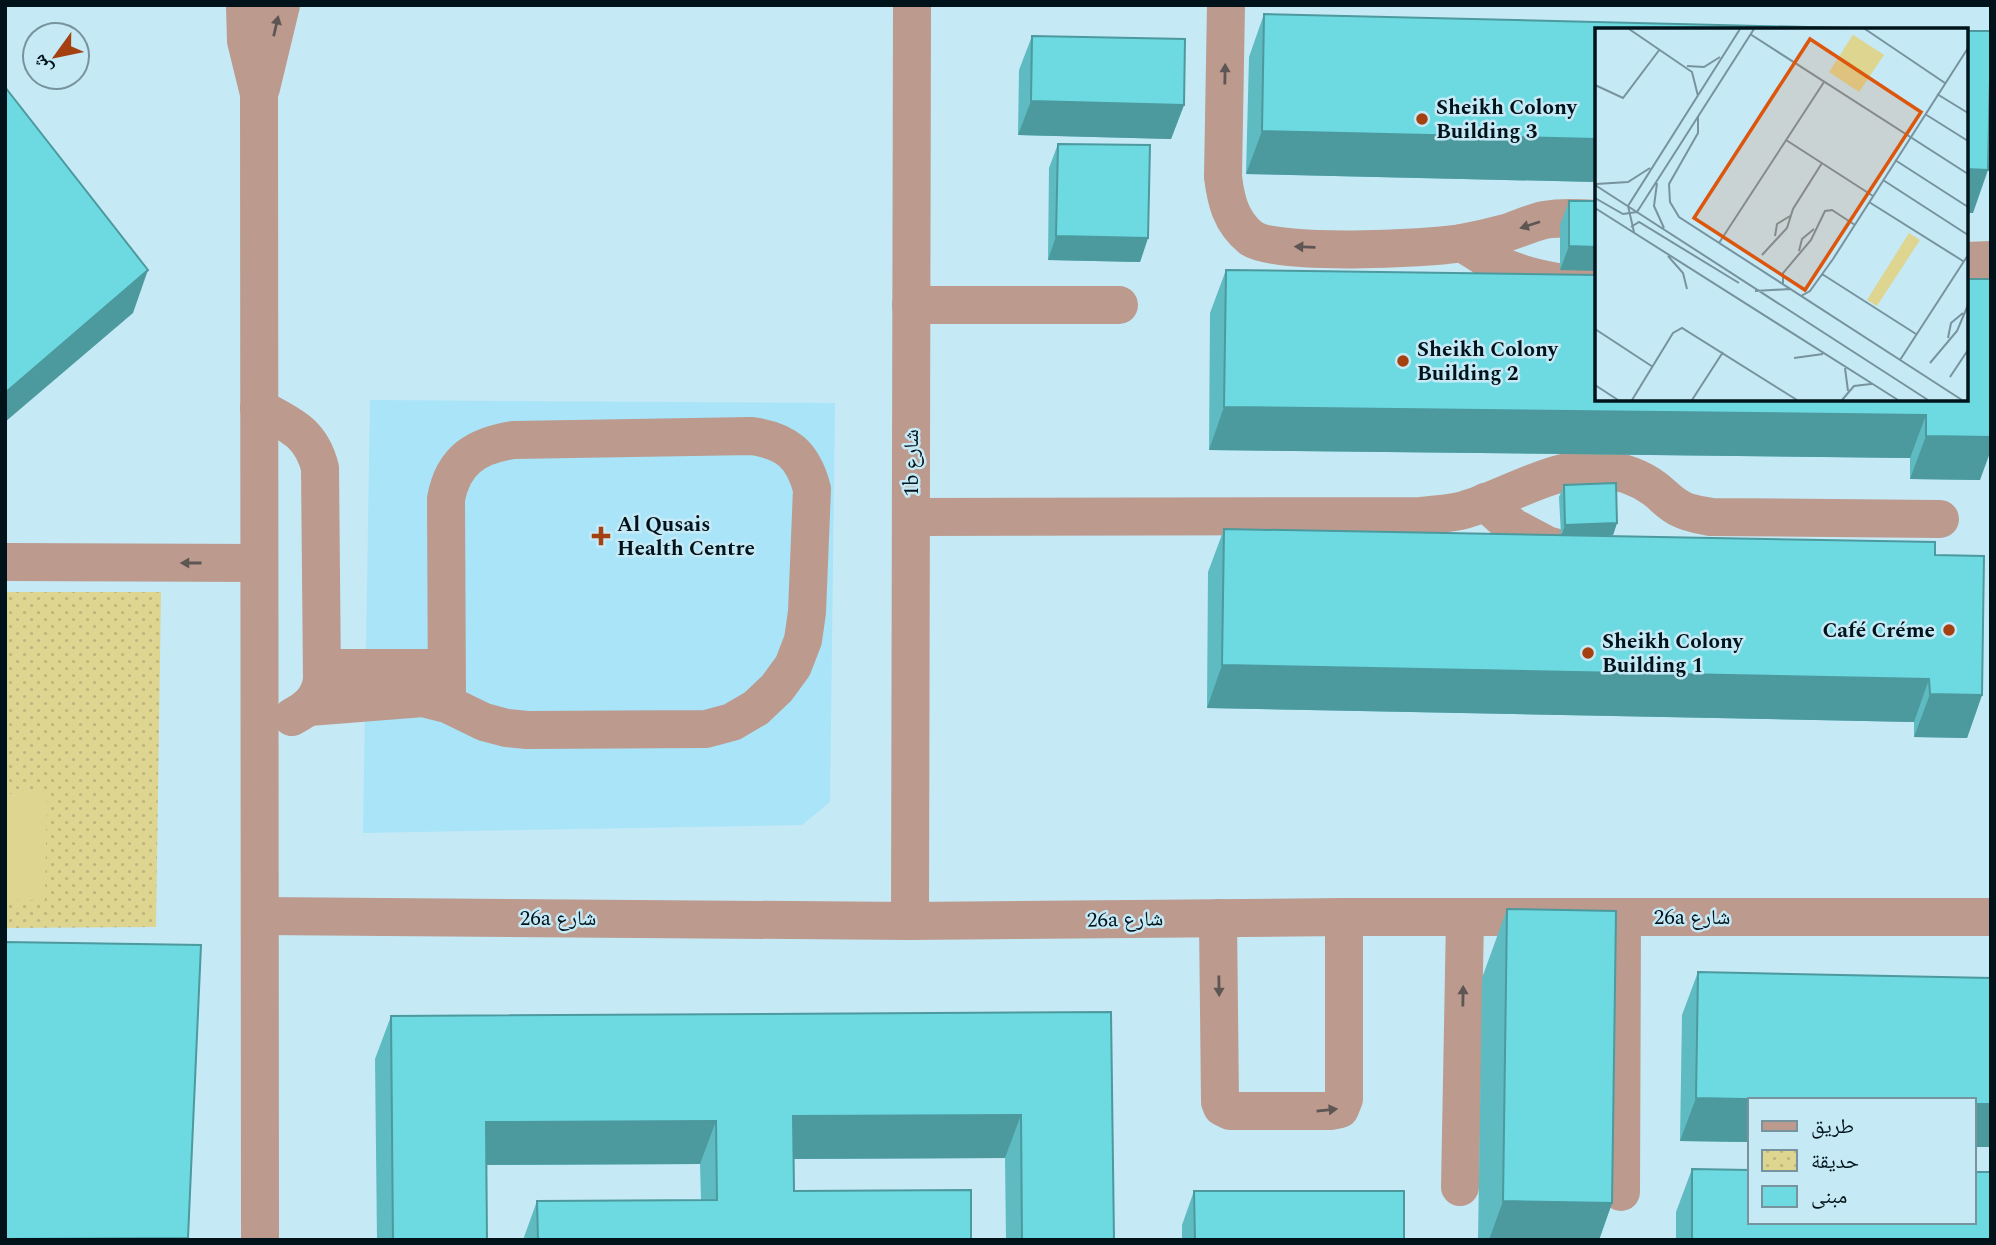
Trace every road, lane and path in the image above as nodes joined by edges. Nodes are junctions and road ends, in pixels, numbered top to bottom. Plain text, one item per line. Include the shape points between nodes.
1 (245, 5) edge
2 (281, 5) edge
3 (912, 5) edge
4 (1227, 5) edge
5 (259, 94) junction
6 (1595, 219) edge
7 (1462, 243) junction
8 (1991, 260) edge
9 (1968, 261) edge
10 (1595, 286) edge
11 (911, 305) junction
12 (1119, 305) dead end
13 (259, 408) junction
14 (1485, 502) junction
15 (1725, 516) junction
16 (911, 517) junction
17 (1940, 519) dead end
18 (1682, 542) edge
19 (1608, 557) edge
20 (5, 562) edge
21 (259, 563) junction
22 (322, 668) junction
23 (447, 685) junction
24 (309, 707) junction
25 (259, 733) junction
26 (260, 916) junction
27 (1613, 917) junction
28 (1991, 917) edge
29 (1217, 918) junction
30 (1344, 918) junction
31 (1452, 918) junction
32 (909, 921) junction
33 (1449, 1186) dead end
34 (1613, 1193) edge
35 (260, 1240) edge

1 - 5 street via 246,41
5 -> 2 street
3 - 11 street, 1b شارع
7 -> 4 street via 1352,249 1272,246 1252,239 1236,222 1226,201 1223,177
5 - 13 street
6 -> 7 street via 1542,221
7 - 10 street via 1495,263 1532,277
8 - 9 street
11 - 12 street
11 - 16 street, 1b شارع
13 - 21 street
13 - 22 street via 305,436 320,468
14 - 15 street via 1551,477 1597,468 1640,479 1682,510
14 - 16 street via 1462,511 1421,516
14 - 19 street via 1513,527 1547,545
15 - 17 street
15 - 18 street
16 - 32 street, 1b شارع
21 -> 20 street
21 - 25 street
22 - 23 street
22 - 24 street via 321,690
23 - 23 street via 484,722 527,730 706,729 732,722 756,708 793,666 803,640 812,489 798,457 785,446 752,436 513,440 468,457 456,469 446,499
23 - 24 street via 424,698
24 - 25 street
25 - 26 street
26 - 32 street, 26a شارع
26 - 35 street
27 - 28 street, 26a شارع
27 - 31 street, 26a شارع
27 - 34 street
29 - 30 street, 26a شارع
29 -> 30 street via 1220,1102 1230,1111 1340,1109 1344,1100
29 - 32 street, 26a شارع
30 - 31 street, 26a شارع
31 - 33 street

